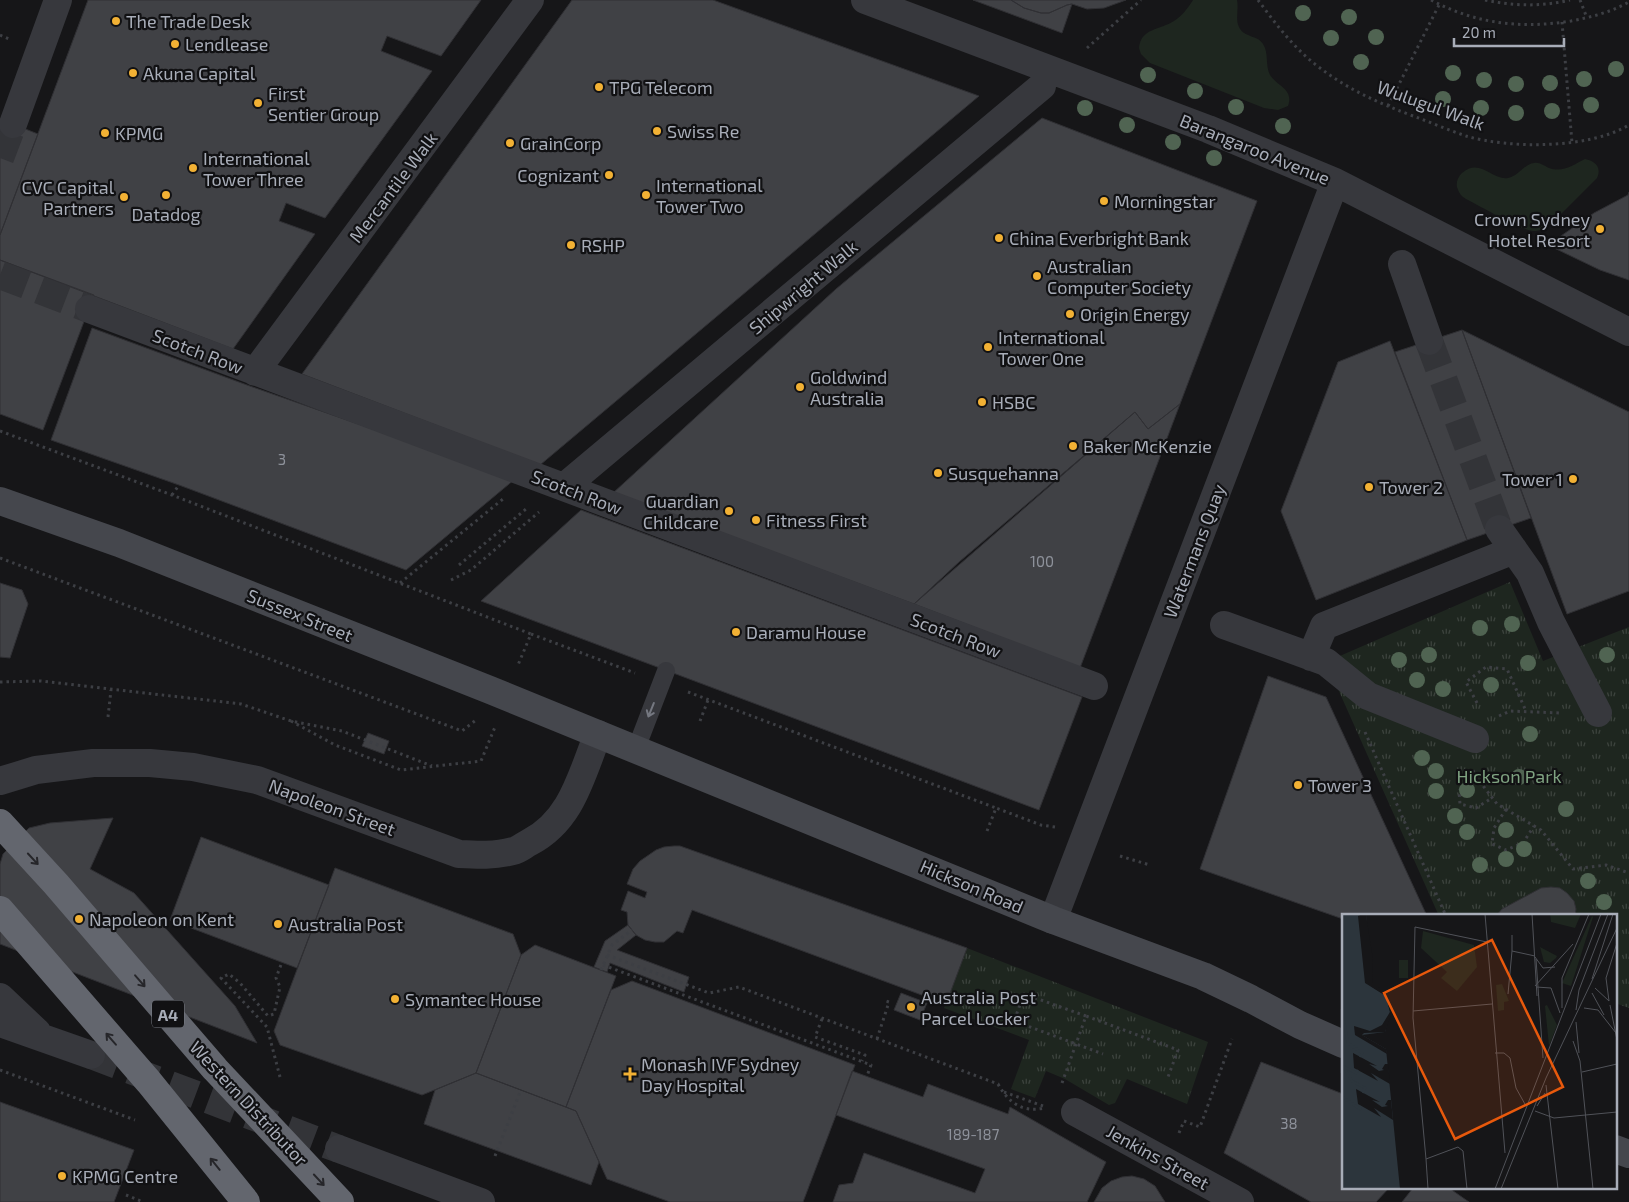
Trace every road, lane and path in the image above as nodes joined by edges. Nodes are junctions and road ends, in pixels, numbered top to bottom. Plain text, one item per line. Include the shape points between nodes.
1 (58, 0) edge
2 (530, 0) edge
3 (865, 0) edge
4 (1141, 0) edge
5 (1258, 0) edge
6 (1431, 0) edge
7 (1485, 0) edge
8 (1570, 0) edge
9 (1580, 0) edge
10 (1629, 2) edge
11 (1439, 4) junction
12 (1587, 18) junction
13 (1562, 22) junction
14 (1082, 52) dead end
15 (1042, 86) dead end
16 (1388, 106) junction
17 (13, 124) tunnel mouth
18 (1629, 125) edge
19 (1572, 143) junction
20 (1335, 182) junction
21 (1402, 264) dead end
22 (89, 309) tunnel mouth
23 (1629, 332) edge
24 (1429, 341) tunnel mouth
25 (255, 372) junction
26 (0, 431) edge
27 (532, 475) junction
28 (179, 485) dead end
29 (564, 487) junction
30 (172, 495) junction
31 (0, 501) edge
32 (532, 504) dead end
33 (543, 508) dead end
34 (0, 558) edge
35 (459, 565) dead end
36 (451, 580) dead end
37 (400, 583) junction
38 (1224, 625) dead end
39 (531, 634) junction
40 (522, 656) dead end
41 (1311, 657) junction
42 (666, 671) dead end
43 (642, 676) dead end
44 (0, 682) edge
45 (1094, 686) dead end
46 (680, 689) dead end
47 (111, 690) junction
48 (1368, 696) junction
49 (506, 697) junction
50 (708, 700) junction
51 (1526, 711) junction
52 (1598, 713) joint
53 (108, 717) dead end
54 (291, 721) junction
55 (700, 721) dead end
56 (1481, 730) junction
57 (598, 734) junction
58 (486, 749) dead end
59 (636, 749) junction
60 (433, 766) junction
61 (1474, 774) junction
62 (0, 781) edge
63 (1492, 798) junction
64 (996, 808) junction
65 (1506, 809) junction
66 (0, 823) edge
67 (1534, 826) junction
68 (1055, 827) dead end
69 (987, 831) dead end
70 (1120, 856) dead end
71 (1150, 865) dead end
72 (1629, 873) edge
73 (0, 910) edge
74 (1445, 914) edge
75 (1053, 920) junction
76 (632, 930) dead end
77 (607, 956) junction
78 (282, 962) dead end
79 (603, 965) junction
80 (602, 970) dead end
81 (0, 997) edge
82 (886, 1001) dead end
83 (1086, 1016) junction
84 (822, 1019) junction
85 (0, 1023) edge
86 (45, 1039) junction
87 (877, 1039) junction
88 (1232, 1039) dead end
89 (1076, 1044) junction
90 (1342, 1044) edge
91 (1103, 1054) dead end
92 (91, 1055) tunnel mouth
93 (862, 1061) junction
94 (0, 1070) edge
95 (867, 1076) dead end
96 (280, 1077) dead end
97 (1168, 1077) dead end
98 (1061, 1089) dead end
99 (521, 1090) dead end
100 (1002, 1091) junction
101 (1046, 1108) dead end
102 (1034, 1111) dead end
103 (1075, 1112) dead end
104 (136, 1120) dead end
105 (339, 1148) tunnel mouth
106 (1616, 1149) edge
107 (1629, 1154) edge
108 (495, 1156) dead end
109 (1167, 1161) junction
110 (126, 1196) dead end
111 (143, 1202) edge
112 (246, 1202) edge
113 (340, 1202) edge
114 (482, 1202) edge
115 (1240, 1202) edge

1 - 17 street
2 - 25 street, Mercantile Walk
3 - 20 street, Barangaroo Avenue via 1208,129
4 - 14 path
5 - 16 path, Wulugul Walk via 1279,28 1315,64 1353,91
6 - 11 path
7 - 8 path via 1535,5
9 - 12 path
10 - 12 path
11 - 13 path via 1470,17 1506,24
11 - 16 path
12 - 13 path
13 - 19 path
15 - 29 street, Shipwright Walk
16 - 19 path, Wulugul Walk via 1475,138 1502,143
18 - 19 path, Wulugul Walk
20 - 23 street, Barangaroo Avenue
20 - 75 street, Watermans Quay
21 - 24 street
22 - 25 street, Scotch Row
25 - 27 street, Scotch Row
26 - 30 path
27 - 29 street, Scotch Row
27 - 37 path
28 - 30 path
29 - 45 street, Scotch Row
30 - 37 path
31 - 49 street, Sussex Street via 119,544
32 - 35 path
33 - 36 path via 471,570
34 - 49 path via 462,732
37 - 39 path
38 - 41 street
39 - 40 path
39 - 43 path
41 - 48 street via 1326,662
41 - 52 street via 1324,626 1507,540 1530,573 1551,622
42 -> 59 lane
44 - 47 path via 41,681
46 - 50 path
47 - 53 path
47 - 54 path via 241,704
48 - 56 street
48 - 74 path via 1360,719
49 - 57 street, Sussex Street
50 - 55 path
50 - 64 path
51 - 52 path
51 - 56 path via 1510,711
51 - 56 path via 1508,669 1486,667 1466,682
54 - 60 path via 342,730
54 - 60 path via 335,744 401,770
56 - 61 path via 1469,752
57 - 59 street, Hickson Road
57 - 62 street, Napoleon Street via 571,801 559,820 540,837 514,851 491,855 459,854 257,780 193,767 92,763 36,770
58 - 60 path via 481,761
59 - 75 street, Hickson Road
61 - 63 path
61 - 63 path via 1459,791 1460,804 1476,808
63 - 65 path
64 - 68 path
64 - 69 path
65 - 67 path
65 - 67 path via 1494,828 1492,844 1506,850 1523,843
66 -> 113 highway, Western Distributor / A4, bridge via 215,1069
67 - 72 path via 1573,869 1606,865
70 - 71 path
112 -> 73 highway, bridge
75 - 90 street, Hickson Road via 1203,976
76 - 77 path via 612,945
77 - 79 path
77 - 84 path via 709,993 739,987
78 - 96 path via 276,978 280,987 274,1014 268,1016 229,974 221,978 268,1028
79 - 80 path
79 - 93 path
81 - 86 street
82 - 87 path via 889,1002
83 - 89 path
83 - 89 path via 1024,994 1014,1021
83 - 97 path via 1178,1050
84 - 87 path
84 - 93 path via 815,1037 865,1055
85 - 86 street
86 - 92 street
87 - 100 path via 998,1084
88 - 109 path via 1200,1127 1184,1121
89 - 91 path
89 - 98 path
93 - 95 path via 871,1065
94 - 104 path
99 - 108 path
100 - 101 path
100 - 102 path via 1012,1103
103 - 109 street, Jenkins Street
105 - 114 street
106 - 107 street
109 - 115 street, Jenkins Street
110 - 111 path

